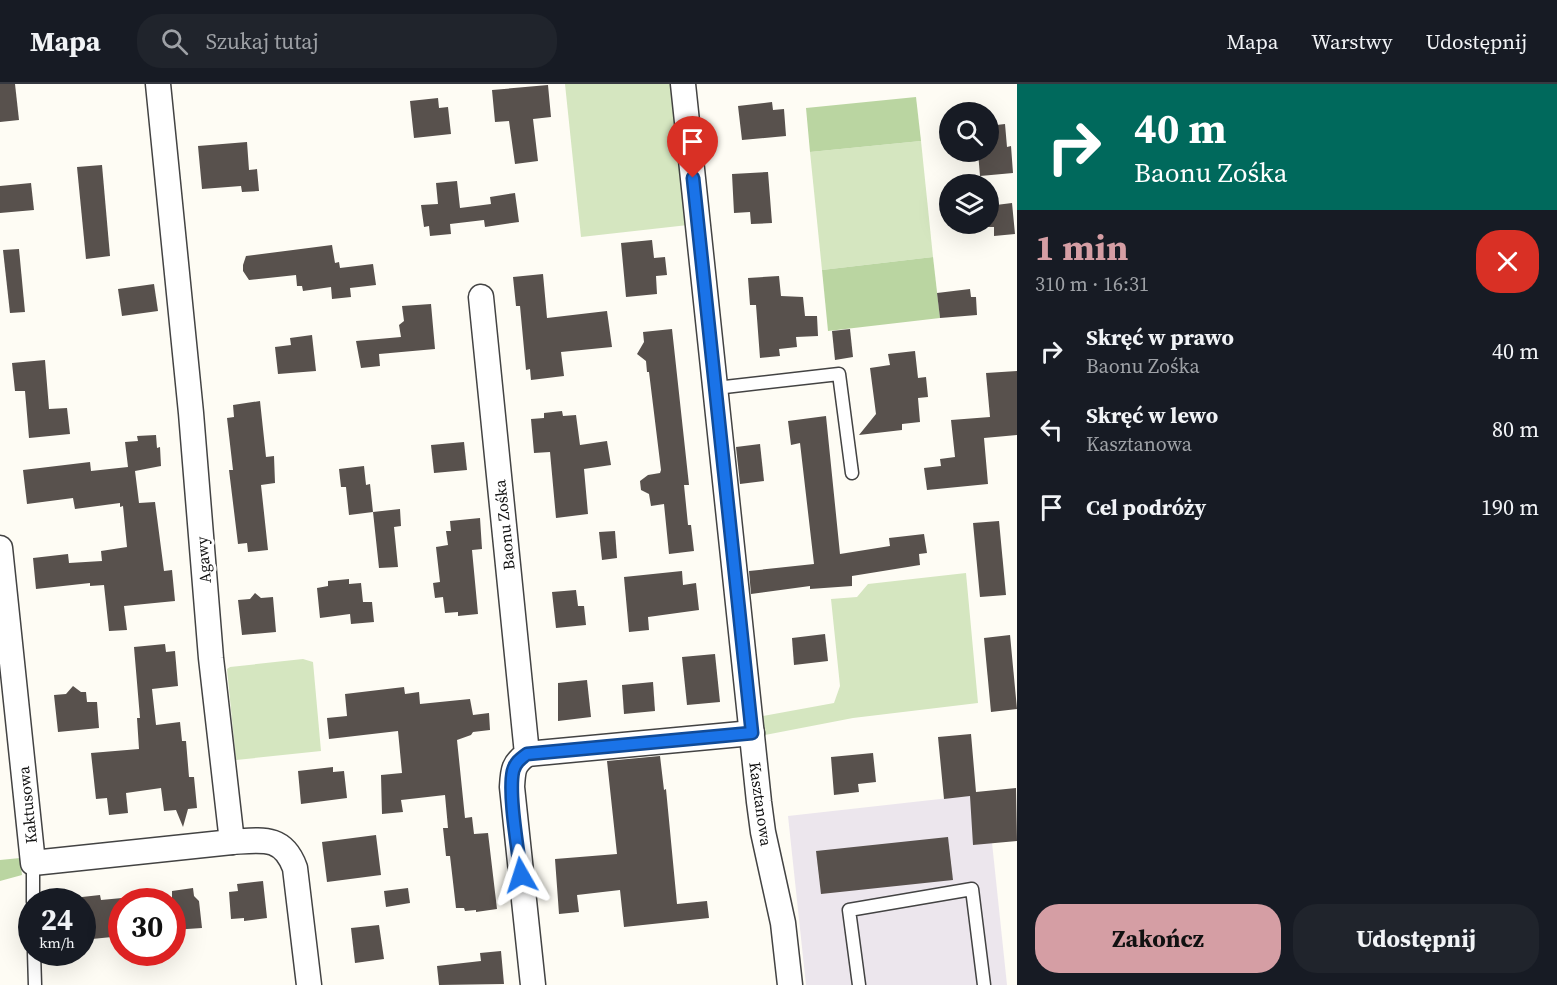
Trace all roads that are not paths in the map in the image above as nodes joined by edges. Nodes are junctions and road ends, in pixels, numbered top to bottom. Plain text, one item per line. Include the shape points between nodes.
1 (158, 84) edge
2 (683, 84) edge
3 (481, 297) dead end
4 (716, 388) junction
5 (852, 473) dead end
6 (0, 548) edge
7 (752, 733) junction
8 (527, 754) junction
9 (232, 842) junction
10 (33, 863) junction
11 (33, 888) edge
12 (34, 966) edge
13 (35, 985) edge
14 (309, 985) edge
15 (533, 985) edge
16 (790, 985) edge
17 (859, 985) edge
18 (984, 985) edge

1 - 9 street, Agawy via 191,413 210,658
2 - 4 street, Kasztanowa
3 - 8 street, Baonu Zośka
4 - 5 lane via 838,374
4 - 7 street, Kasztanowa
6 - 10 street, Kaktusowa
7 - 8 street
7 - 16 street, Kasztanowa via 763,832 783,923
8 - 15 street via 518,760 513,771 512,787
9 - 10 street, Kaktusowa
9 - 14 street via 273,841 290,855 295,868
10 - 11 lane
12 - 13 lane
17 - 18 lane via 849,909 972,889

